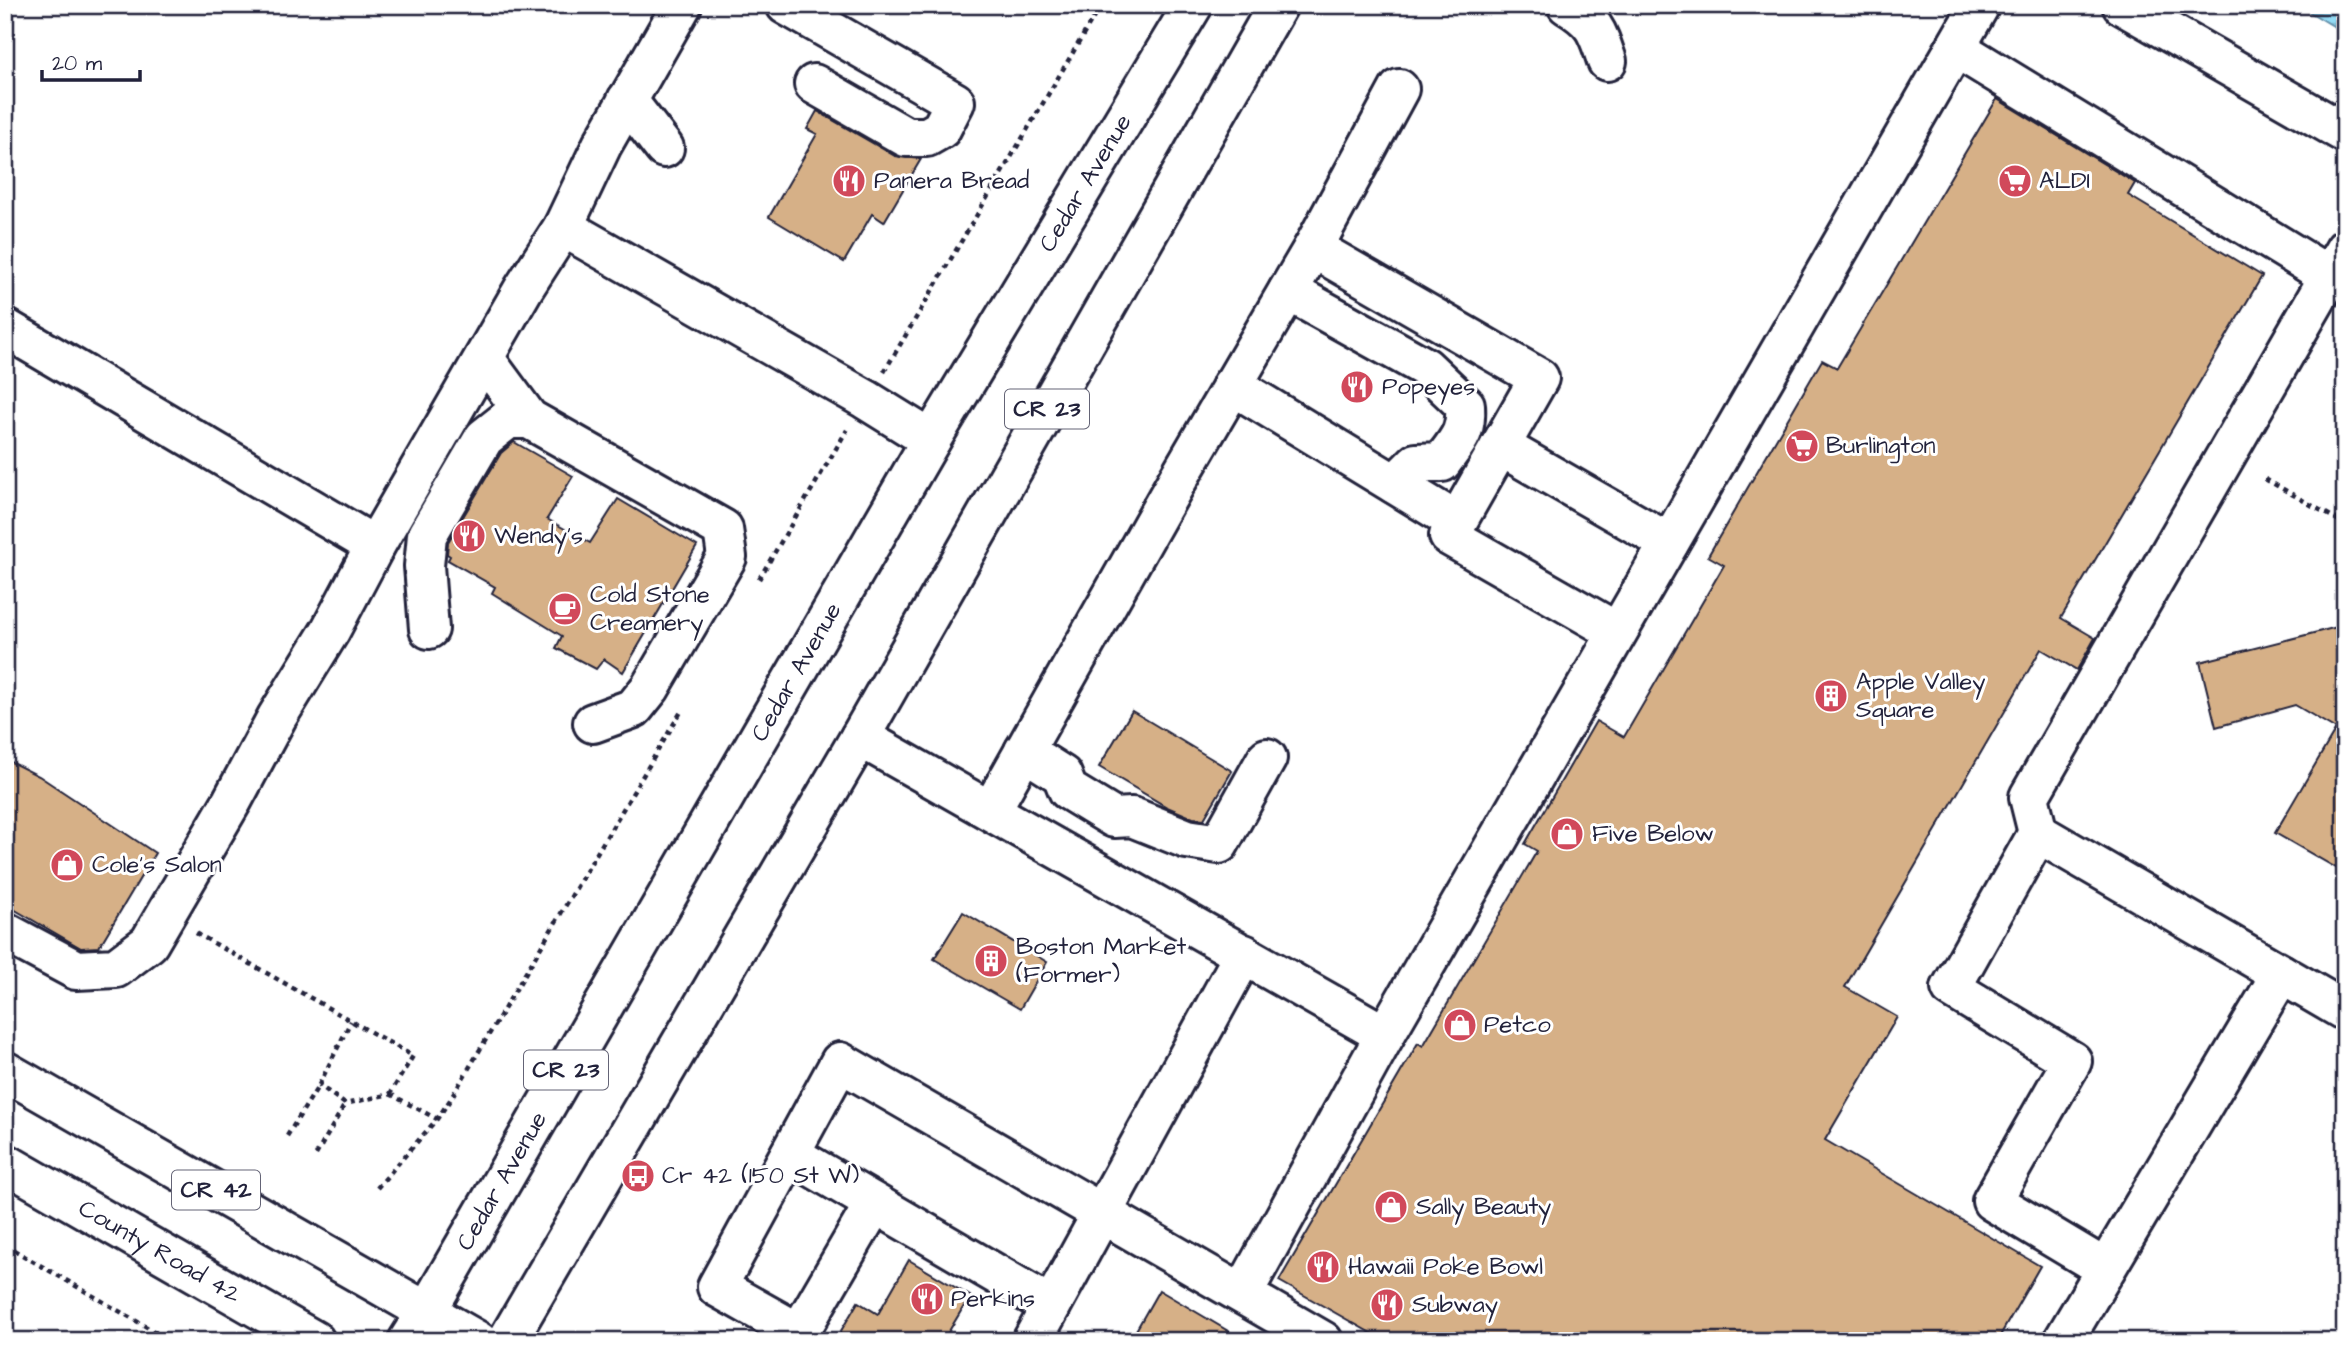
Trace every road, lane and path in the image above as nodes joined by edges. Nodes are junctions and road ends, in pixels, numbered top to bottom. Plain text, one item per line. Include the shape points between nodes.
1 (682, 5) edge
2 (786, 5) edge
3 (1193, 5) edge
4 (1278, 5) edge
5 (1567, 5) edge
6 (1980, 5) edge
7 (2122, 5) edge
8 (1955, 48) junction
9 (1607, 61) dead end
10 (814, 84) dead end
11 (1399, 89) dead end
12 (627, 100) junction
13 (2345, 132) edge
14 (664, 148) dead end
15 (563, 226) junction
16 (1313, 248) junction
17 (2337, 262) edge
18 (1288, 291) junction
19 (5, 328) edge
20 (484, 358) junction
21 (1232, 386) junction
22 (529, 419) junction
23 (931, 440) junction
24 (1500, 446) junction
25 (1406, 473) junction
26 (2265, 479) dead end
27 (1457, 522) junction
28 (2345, 524) edge
29 (1669, 543) junction
30 (375, 546) junction
31 (429, 629) dead end
32 (1617, 632) junction
33 (593, 723) dead end
34 (860, 737) junction
35 (1024, 751) junction
36 (1267, 758) dead end
37 (991, 810) junction
38 (2038, 833) junction
39 (164, 915) junction
40 (5, 932) edge
41 (1244, 954) junction
42 (2281, 974) junction
43 (2345, 1011) edge
44 (351, 1021) junction
45 (1385, 1035) junction
46 (5, 1071) edge
47 (319, 1085) junction
48 (390, 1094) junction
49 (345, 1104) junction
50 (437, 1119) dead end
51 (287, 1136) dead end
52 (790, 1154) junction
53 (316, 1155) dead end
54 (5, 1163) edge
55 (874, 1204) junction
56 (1102, 1212) junction
57 (5, 1245) edge
58 (2104, 1268) junction
59 (1243, 1293) junction
60 (1051, 1306) junction
61 (417, 1326) edge
62 (171, 1341) edge
63 (315, 1341) edge
64 (478, 1341) edge
65 (507, 1341) edge
66 (1032, 1341) edge
67 (1323, 1341) edge
68 (2063, 1341) edge

1 - 12 main road
2 - 10 main road via 956,102 941,129 926,138 906,137
3 - 23 main road, Cedar Avenue / CR 23
4 - 34 main road, CR 23
5 - 9 main road via 1595,28
6 - 8 main road
7 - 13 main road
8 - 17 main road
8 - 29 main road
11 - 16 main road
12 - 14 main road
12 - 15 main road
15 - 20 main road
15 - 23 main road
16 - 18 main road
16 - 24 main road via 1539,378
17 - 38 main road via 2029,797
18 - 21 main road
18 - 25 main road via 1425,367 1465,405 1466,422 1442,462
19 - 30 main road
20 - 22 main road
20 - 30 main road
21 - 25 main road
21 - 35 main road
22 - 31 main road via 508,419 484,438 427,535 424,566
22 - 33 main road via 723,529 727,557 650,688 634,708
23 - 61 main road, Cedar Avenue / CR 23
24 - 27 main road
24 - 29 main road
25 - 27 main road
26 - 28 path
27 - 32 main road via 1449,536
29 - 32 main road
30 - 39 main road
32 - 45 main road
34 - 37 main road
34 - 65 main road, CR 23
35 - 36 main road via 1062,775 1086,774 1125,797 1132,817 1187,839 1219,844
35 - 37 main road
37 - 41 main road
38 - 42 main road
38 - 58 main road via 1951,988 2072,1061 1992,1201
39 - 40 main road via 149,943 116,968 76,970
39 - 44 path
41 - 45 main road
41 - 56 main road
42 - 43 main road
42 - 58 main road
44 - 47 path
44 - 48 path via 413,1056
45 - 59 main road
46 - 61 main road, CR 42
47 - 49 path
47 - 51 path
48 - 49 path
48 - 50 path
49 - 53 path
52 - 55 main road
52 - 55 main road via 717,1287 799,1333
52 - 56 main road via 840,1062
54 - 63 main road, County Road 42
55 - 60 main road
56 - 59 main road
56 - 60 main road
57 - 62 path
58 - 68 main road
59 - 67 main road
60 - 66 main road
61 - 64 main road, CR 42

